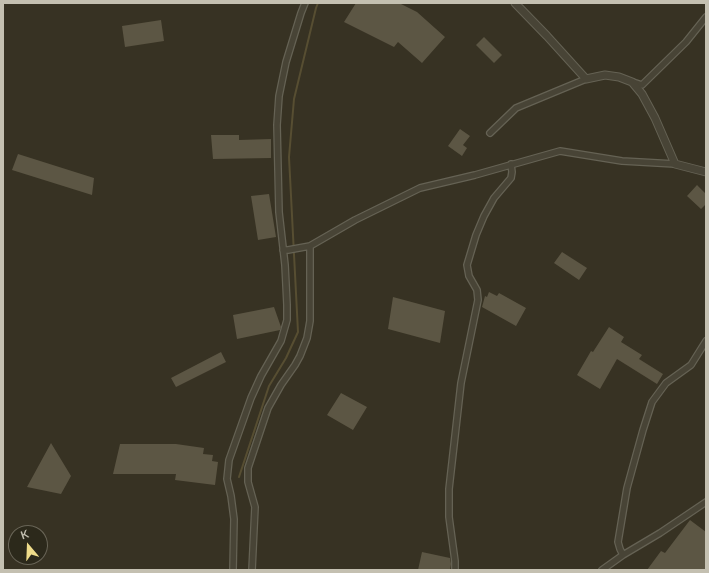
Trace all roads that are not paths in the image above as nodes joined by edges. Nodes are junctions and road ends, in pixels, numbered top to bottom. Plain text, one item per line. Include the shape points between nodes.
1 (305, 3) edge
2 (515, 3) edge
3 (706, 17) edge
4 (586, 79) junction
5 (632, 82) junction
6 (490, 133) dead end
7 (511, 164) junction
8 (675, 164) junction
9 (706, 172) edge
10 (310, 246) junction
11 (286, 250) junction
12 (706, 340) edge
13 (706, 502) edge
14 (623, 555) junction
15 (233, 570) edge
16 (252, 570) edge
17 (455, 570) edge
18 (602, 570) edge

1 - 11 street via 286,62 278,110 279,212
2 - 4 street
3 - 5 street via 686,42 642,85
4 - 5 street via 605,75
4 - 6 street via 516,108
5 - 8 street via 655,118
7 - 8 street via 560,150 622,161
7 - 10 street via 420,188 355,220
7 - 17 street via 511,178 494,198 484,216 468,265 469,276 478,300 461,383 449,489 449,517
8 - 9 street
10 - 11 street
10 - 16 street via 310,321 307,338 298,360 268,408 248,468 248,482 255,507
11 - 15 street via 287,313 284,334 251,398 227,466 234,519
12 - 14 street via 691,365 666,382 652,402 627,488 618,542
13 - 14 street
14 - 18 street

